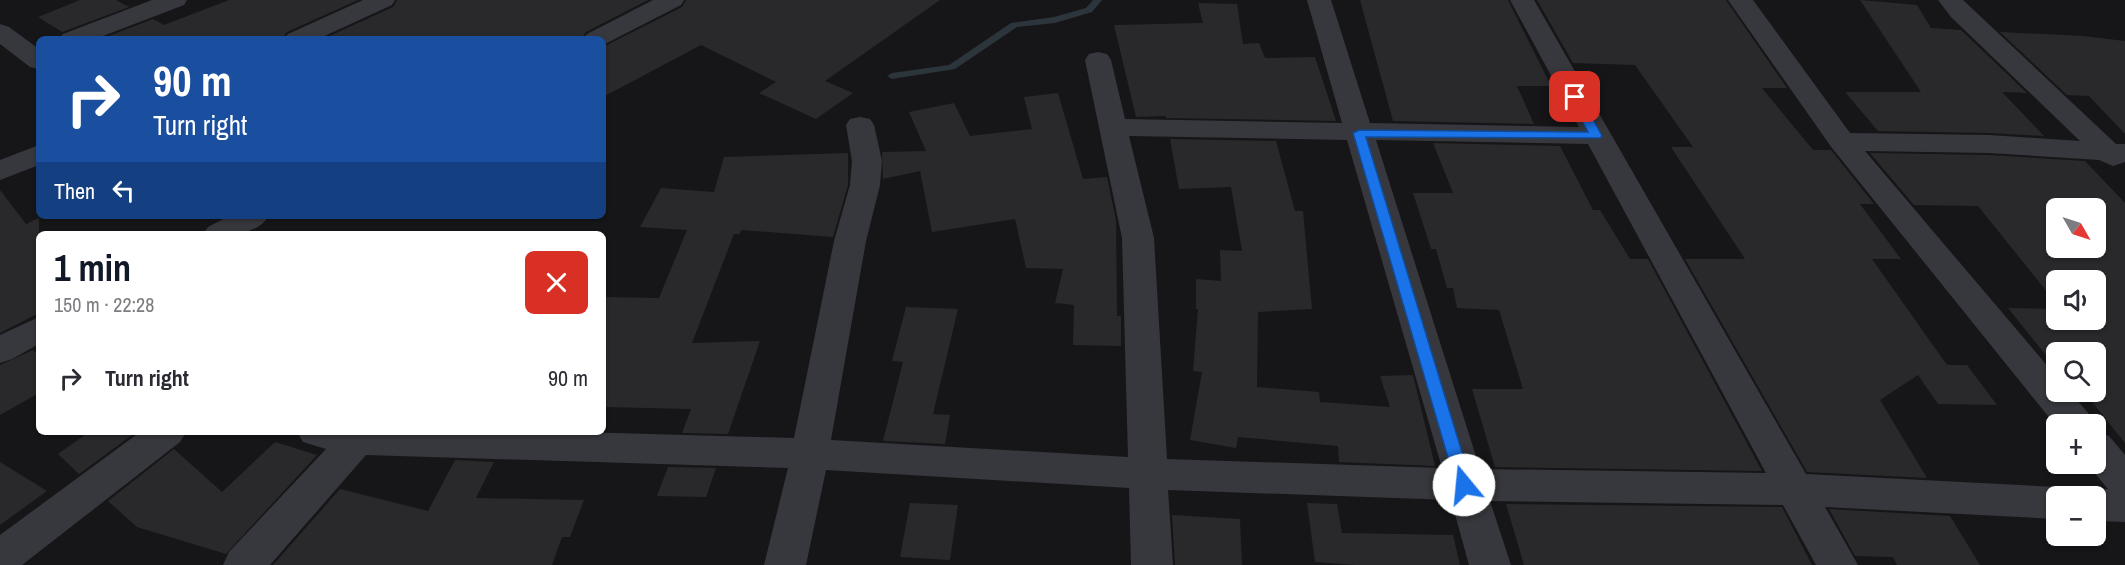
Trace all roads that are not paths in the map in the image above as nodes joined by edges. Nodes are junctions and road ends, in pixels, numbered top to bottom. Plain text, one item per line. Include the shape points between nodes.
1 (176, 0) edge
2 (383, 0) edge
3 (672, 0) edge
4 (1319, 0) edge
5 (1522, 0) edge
6 (1740, 0) edge
7 (1950, 0) edge
8 (0, 32) edge
9 (80, 36) edge
10 (304, 36) edge
11 (602, 36) edge
12 (36, 56) edge
13 (1098, 60) dead end
14 (0, 66) edge
15 (860, 125) dead end
16 (1113, 127) junction
17 (1359, 133) junction
18 (1596, 136) junction
19 (1842, 142) junction
20 (36, 155) edge
21 (2119, 158) edge
22 (0, 171) edge
23 (36, 331) edge
24 (0, 350) edge
25 (2068, 414) edge
26 (162, 435) edge
27 (331, 435) edge
28 (357, 440) junction
29 (810, 454) junction
30 (2106, 459) edge
31 (1150, 474) junction
32 (2125, 482) edge
33 (1464, 485) junction
34 (1794, 489) junction
35 (2046, 502) edge
36 (2106, 505) edge
37 (2125, 506) edge
38 (0, 558) edge
39 (244, 565) edge
40 (785, 565) edge
41 (1152, 565) edge
42 (1490, 565) edge
43 (1837, 565) edge

1 - 9 street
2 - 10 street
3 - 11 street
4 - 17 street
5 - 18 street
6 - 19 street
7 - 21 street
8 - 12 street
12 - 14 street
13 - 16 street
15 - 29 street via 867,161 865,185 850,241
16 - 17 street
16 - 31 street via 1138,238
17 - 18 street
17 - 33 street
18 - 34 street
19 - 21 street via 1989,144
19 - 25 street
20 - 22 street
23 - 24 street
26 - 38 street
27 - 28 street
28 - 29 street
28 - 39 street
29 - 31 street
29 - 40 street
30 - 32 street
31 - 33 street
31 - 41 street
33 - 34 street
33 - 42 street
34 - 35 street
34 - 43 street
36 - 37 street

